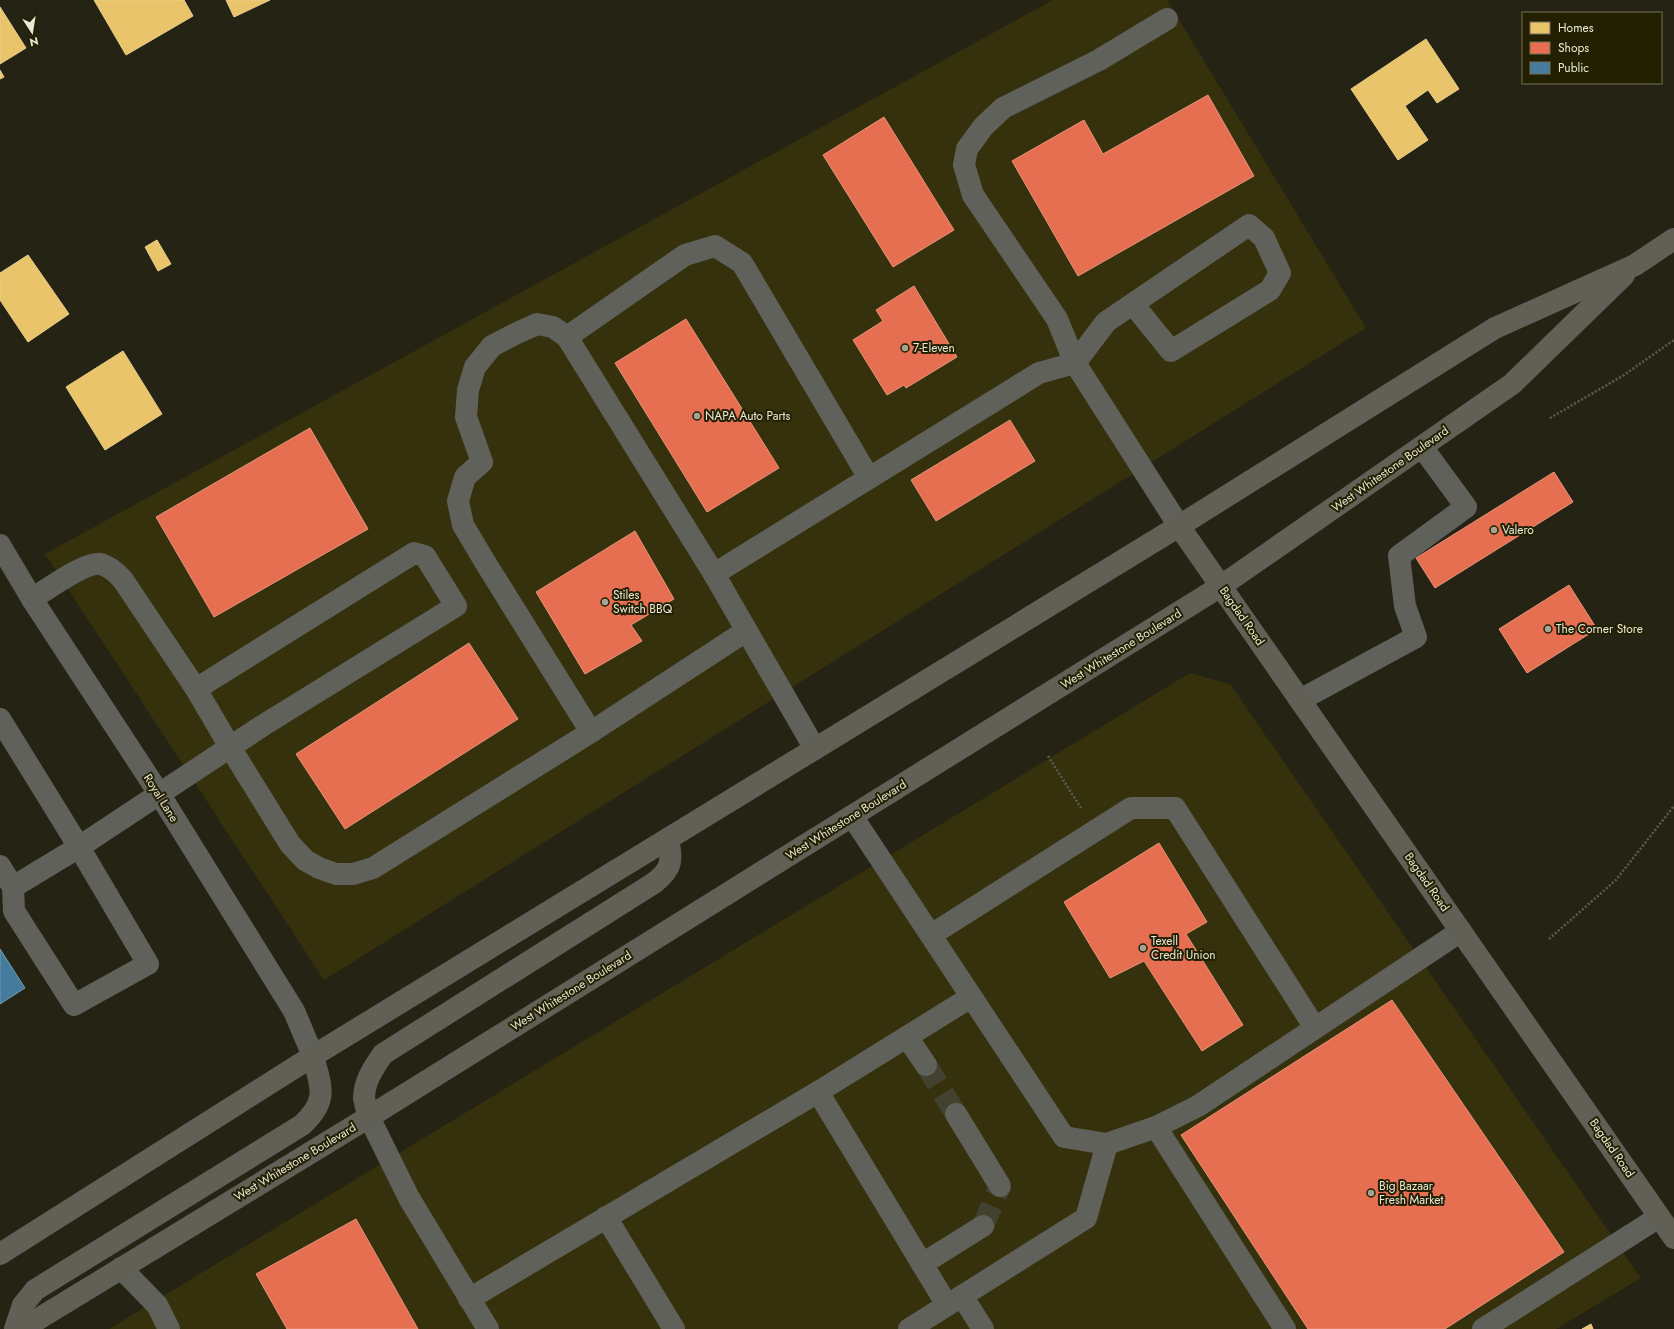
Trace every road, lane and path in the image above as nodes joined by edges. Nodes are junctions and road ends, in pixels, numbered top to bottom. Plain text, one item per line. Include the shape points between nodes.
1 (1167, 19) dead end
2 (1674, 239) edge
3 (1635, 265) junction
4 (1133, 304) junction
5 (567, 337) junction
6 (1674, 340) edge
7 (1075, 363) junction
8 (1550, 418) dead end
9 (1422, 447) junction
10 (869, 478) junction
11 (1179, 526) junction
12 (0, 545) edge
13 (714, 574) junction
14 (1221, 586) junction
15 (32, 599) junction
16 (746, 631) junction
17 (196, 689) junction
18 (1300, 700) junction
19 (0, 719) edge
20 (590, 732) junction
21 (230, 747) junction
22 (815, 749) junction
23 (1048, 756) dead end
24 (160, 795) junction
25 (1674, 806) edge
26 (1081, 808) dead end
27 (852, 816) junction
28 (668, 839) junction
29 (80, 847) junction
30 (0, 866) edge
31 (13, 887) junction
32 (1460, 931) junction
33 (931, 935) junction
34 (1549, 939) dead end
35 (971, 996) junction
36 (1315, 1028) junction
37 (907, 1037) junction
38 (313, 1056) junction
39 (926, 1065) tunnel mouth
40 (818, 1092) junction
41 (956, 1114) tunnel mouth
42 (368, 1117) junction
43 (1156, 1127) junction
44 (1107, 1144) junction
45 (1000, 1186) dead end
46 (606, 1217) junction
47 (1659, 1217) junction
48 (983, 1226) tunnel mouth
49 (1674, 1238) edge
50 (0, 1254) edge
51 (922, 1264) junction
52 (121, 1268) junction
53 (469, 1299) junction
54 (955, 1300) junction
55 (15, 1329) edge
56 (22, 1329) edge
57 (169, 1329) edge
58 (488, 1329) edge
59 (674, 1329) edge
60 (909, 1329) edge
61 (983, 1329) edge
62 (1285, 1329) edge
63 (1483, 1329) edge

1 - 7 street via 1100,60 1002,108 983,127 967,149 964,165 973,194 1057,318
2 - 3 main road, West Whitestone Boulevard
3 - 9 main road, West Whitestone Boulevard via 1512,384
3 - 11 main road, West Whitestone Boulevard via 1495,328
4 - 4 street via 1249,225 1264,238 1280,272 1270,290 1171,351
4 - 7 street via 1106,322
5 - 10 street via 685,255 715,246 742,263
5 - 13 street
5 - 20 street via 553,327 537,324 492,346 476,367 468,390 466,417 482,462 466,477 458,501 463,525
6 - 8 path via 1624,375
7 - 10 street via 1039,373
7 - 11 street
9 - 14 main road, West Whitestone Boulevard
9 - 18 street via 1466,507 1399,556 1404,606 1416,638
10 - 13 street
11 - 14 main road, Bagdad Road
11 - 22 main road, West Whitestone Boulevard
12 - 15 street, Royal Lane
13 - 16 street
14 - 18 main road, Bagdad Road
14 - 27 main road, West Whitestone Boulevard
15 - 17 street via 75,571 99,564 112,569 123,580
15 - 24 street, Royal Lane
16 - 20 street
16 - 22 street
17 - 21 street
17 - 21 street via 414,553 425,556 456,606
18 - 32 main road, Bagdad Road
19 - 29 street
20 - 21 street via 373,868 353,874 336,874 305,860 290,844
21 - 24 street
22 - 28 main road, West Whitestone Boulevard
23 - 26 path
24 - 29 street
24 - 38 street, Royal Lane via 294,1011
25 - 34 path via 1616,880
27 - 33 street
27 - 42 main road, West Whitestone Boulevard
28 - 38 main road, West Whitestone Boulevard
28 - 42 main road via 671,858 669,868 654,884 383,1054 368,1078 364,1098
29 - 31 street
29 - 31 street via 148,964 74,1005 14,911
30 - 31 street
32 - 36 street
32 - 47 main road, Bagdad Road
33 - 35 street
33 - 36 street via 1130,808 1175,808
35 - 37 street
35 - 44 street via 1064,1137
36 - 43 street via 1198,1106
37 - 39 street
37 - 40 street
38 - 50 main road, West Whitestone Boulevard
38 - 55 main road via 321,1086 319,1103 312,1116 302,1125 35,1290 23,1305
40 - 46 street
40 - 51 street
41 - 45 street
42 - 52 main road, West Whitestone Boulevard
42 - 53 street via 409,1198
43 - 44 street
43 - 62 street
44 - 54 street via 1086,1218
46 - 53 street
46 - 59 street
47 - 49 main road, Bagdad Road
47 - 63 street
48 - 51 street
51 - 54 street
52 - 56 main road, West Whitestone Boulevard
52 - 57 street via 157,1305
53 - 58 street
54 - 60 street
54 - 61 street

